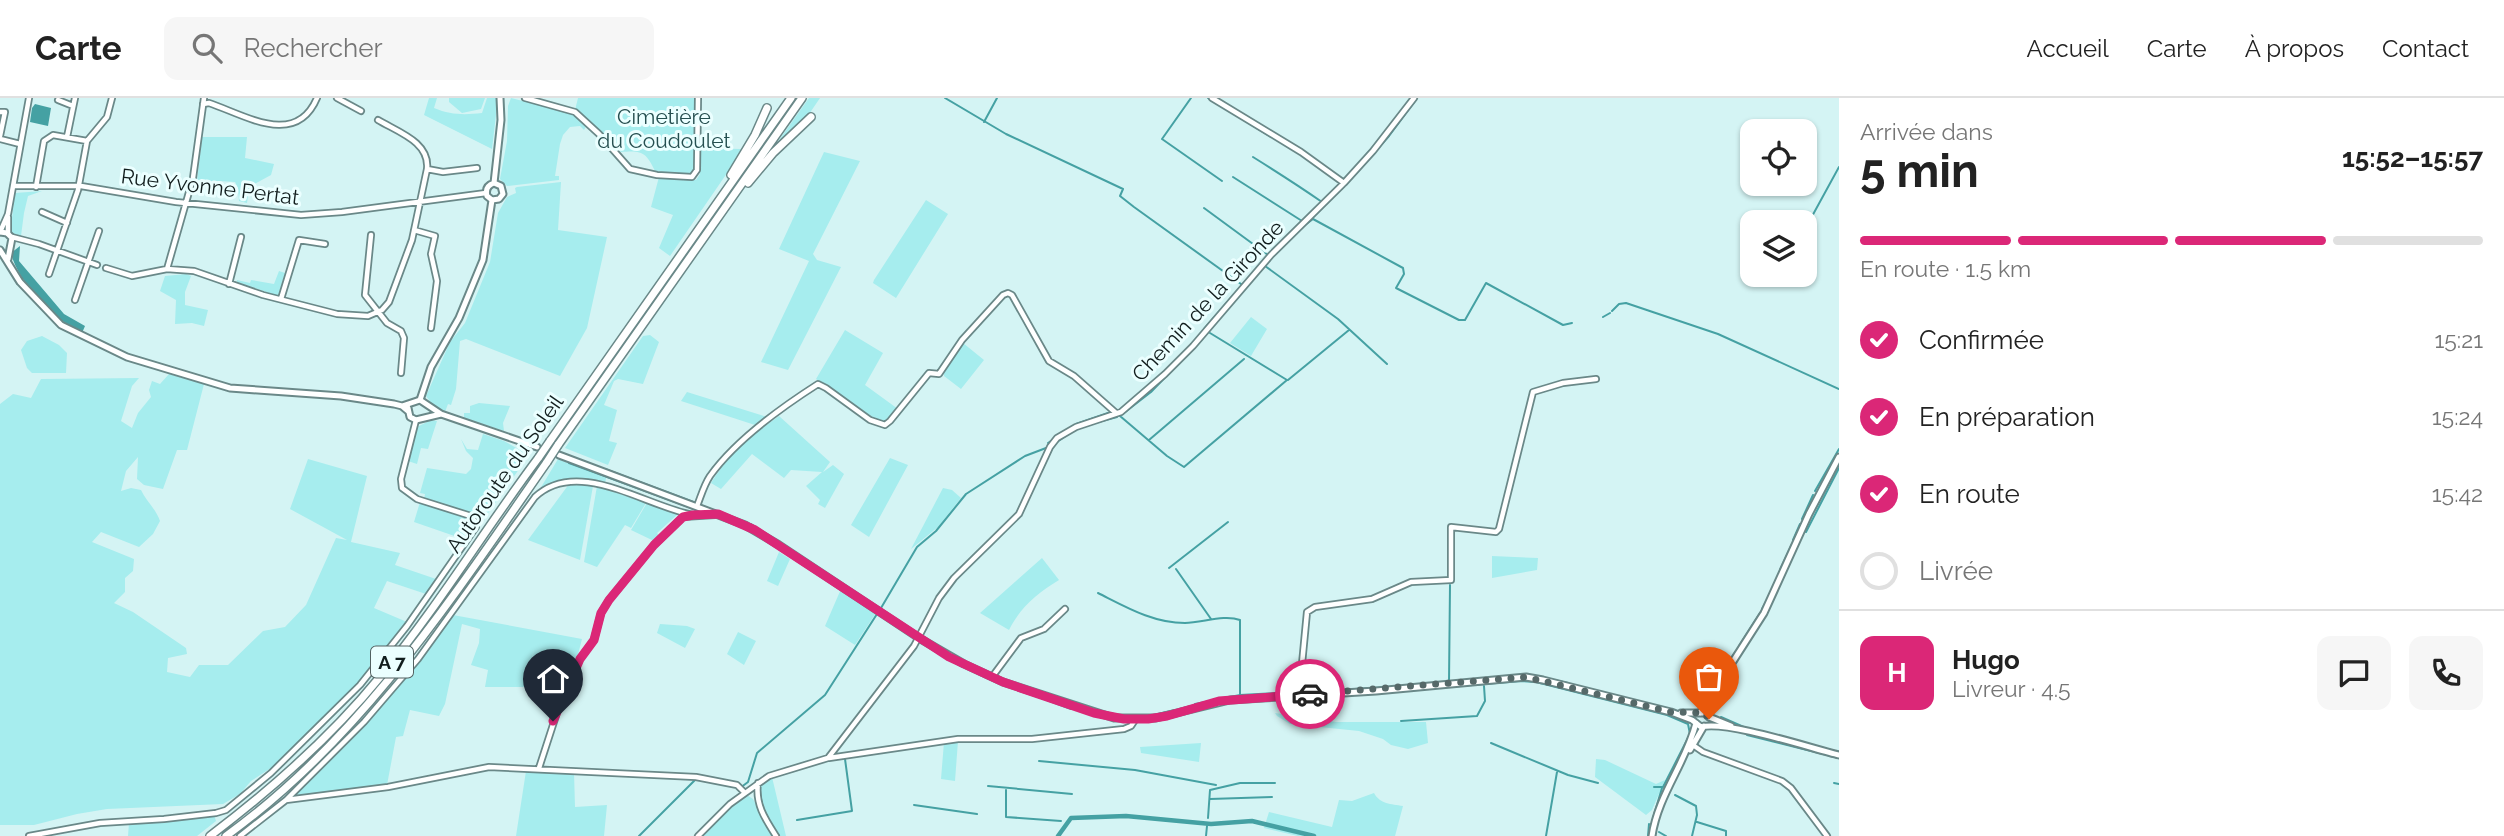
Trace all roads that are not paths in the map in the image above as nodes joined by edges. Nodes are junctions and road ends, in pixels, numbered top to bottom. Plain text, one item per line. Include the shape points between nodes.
1 (29, 98) edge
2 (75, 98) edge
3 (112, 98) edge
4 (317, 98) edge
5 (337, 98) edge
6 (500, 98) edge
7 (525, 98) edge
8 (698, 98) edge
9 (791, 98) edge
10 (802, 98) edge
11 (1212, 98) edge
12 (1414, 98) edge
13 (58, 100) edge
14 (204, 101) edge
15 (73, 106) junction
16 (767, 108) dead end
17 (0, 111) edge
18 (361, 111) dead end
19 (811, 117) dead end
20 (378, 120) dead end
21 (67, 137) junction
22 (0, 138) edge
23 (87, 141) junction
24 (20, 144) junction
25 (477, 168) dead end
26 (427, 169) junction
27 (494, 183) junction
28 (1344, 183) junction
29 (13, 186) junction
30 (79, 186) junction
31 (36, 187) junction
32 (486, 193) junction
33 (420, 201) junction
34 (492, 201) junction
35 (186, 204) junction
36 (724, 209) junction
37 (42, 212) dead end
38 (8, 214) junction
39 (67, 223) junction
40 (99, 230) dead end
41 (414, 230) junction
42 (0, 232) edge
43 (10, 235) junction
44 (371, 235) dead end
45 (241, 237) dead end
46 (25, 241) junction
47 (325, 244) dead end
48 (9, 247) junction
49 (0, 250) edge
50 (58, 251) junction
51 (8, 260) junction
52 (677, 260) junction
53 (89, 262) junction
54 (97, 265) dead end
55 (106, 268) dead end
56 (167, 269) junction
57 (49, 274) dead end
58 (229, 284) junction
59 (281, 299) junction
60 (75, 300) dead end
61 (378, 313) junction
62 (431, 328) dead end
63 (401, 373) dead end
64 (1596, 379) dead end
65 (420, 400) junction
66 (411, 403) junction
67 (402, 406) junction
68 (428, 407) junction
69 (408, 411) junction
70 (441, 414) junction
71 (1117, 414) junction
72 (426, 416) junction
73 (416, 420) junction
74 (537, 447) dead end
75 (559, 456) dead end
76 (1839, 457) edge
77 (697, 506) junction
78 (718, 514) junction
79 (693, 515) junction
80 (1065, 609) dead end
81 (919, 638) junction
82 (992, 677) junction
83 (1724, 678) junction
84 (1299, 695) junction
85 (1671, 712) junction
86 (1699, 713) junction
87 (1709, 717) junction
88 (1135, 720) junction
89 (1695, 722) junction
90 (1705, 726) junction
91 (1743, 730) junction
92 (1691, 744) junction
93 (1839, 755) edge
94 (828, 758) junction
95 (539, 768) junction
96 (759, 783) junction
97 (742, 789) junction
98 (286, 800) junction
99 (29, 836) edge
100 (210, 836) edge
101 (226, 836) edge
102 (240, 836) edge
103 (698, 836) edge
104 (776, 836) edge
105 (1652, 836) edge
106 (1827, 836) edge

1 - 24 street
2 - 15 street
3 - 23 street via 107,117
4 - 14 street via 305,116 282,125 270,125
5 - 18 street
6 - 27 main road
7 - 8 street via 575,112 630,169 692,177 697,170
9 - 52 highway, Autoroute du Soleil / A 7
10 - 36 highway, Autoroute du Soleil / A 7
11 - 28 street
12 - 28 street, Chemin de la Gironde
13 - 15 street
14 - 35 street
15 - 21 street
16 - 52 highway via 733,173 683,244
17 - 22 street via 5,112
19 - 36 highway
20 - 26 street via 423,149
21 - 23 street
21 - 31 street via 53,135 44,141
22 - 24 street
23 - 30 street
24 - 29 street
25 - 26 street
26 - 33 street
27 - 32 main road
27 - 34 main road via 501,186 503,194
28 - 71 street, Chemin de la Gironde via 1271,255 1193,346
29 - 31 street, Rue Yvonne Pertat
29 - 38 street
30 - 31 street, Rue Yvonne Pertat
30 - 35 street, Rue Yvonne Pertat
30 - 39 street
32 - 33 street, Rue Yvonne Pertat
32 - 34 main road
33 - 35 street, Rue Yvonne Pertat via 301,215
33 - 41 street
34 - 65 main road via 483,260 459,318 431,367
35 - 56 street
36 - 101 highway, Autoroute du Soleil / A 7, bridge via 422,639 316,760
37 - 39 street
38 - 42 street
38 - 43 street
39 - 50 street
40 - 53 street
41 - 61 street via 389,302
41 - 62 street via 435,236 432,259 438,281
42 - 43 main road
43 - 46 street
43 - 48 main road
44 - 61 street via 365,295
45 - 58 street
46 - 48 street
46 - 50 street
47 - 59 street via 299,240
48 - 49 main road
48 - 51 main road
49 - 51 main road
50 - 53 street
50 - 57 street
51 - 67 main road via 23,286 61,325 127,357 230,388 341,396
52 - 100 highway, Autoroute du Soleil / A 7, bridge via 380,678 316,747
53 - 54 street
53 - 60 street
55 - 56 street via 132,276
56 - 58 street via 191,270
58 - 59 street
59 - 61 street via 345,315
61 - 63 street via 404,338
64 - 84 street via 1533,392 1499,529 1451,527 1451,580 1411,582 1372,599 1307,612
65 - 66 main road
65 - 68 main road
66 - 67 main road
66 - 69 main road
67 - 69 main road
68 - 70 main road
68 - 72 main road
69 - 73 main road
70 - 72 main road
70 - 74 main road
71 - 77 street via 1074,376 1049,361 1012,295 1003,295 962,340 939,374 929,373 890,421 884,425 870,420 818,384 758,427 719,466
71 - 81 street, Chemin de la Gironde via 1057,438 1019,514 954,578
72 - 73 main road
73 - 99 street via 401,488 412,497 471,516 476,527 360,685 271,773 226,810 100,823
75 - 77 main road
76 - 83 main road via 1768,606
77 - 78 main road
78 - 79 street
78 - 81 main road via 778,543
79 - 95 street via 683,517 654,545 601,613 594,640 563,694
79 - 98 street via 595,484 566,481 546,488 418,659 364,722
80 - 82 street via 1044,629 1021,638
81 - 82 main road
81 - 94 street, Chemin de la Gironde
82 - 88 main road via 1094,713
83 - 86 main road
83 - 87 main road
84 - 85 main road via 1526,677
84 - 88 main road via 1219,701
85 - 86 main road
85 - 89 main road
86 - 87 main road
86 - 89 main road
87 - 90 main road
87 - 91 main road
88 - 94 street via 1124,729 1032,739 958,739
89 - 90 main road
89 - 92 main road
90 - 91 main road
90 - 92 main road
91 - 93 main road
92 - 105 main road via 1662,798
92 - 106 street via 1782,781
94 - 96 street
95 - 97 street via 696,777
95 - 98 street via 489,767 388,787
96 - 97 street
96 - 104 street via 760,807
97 - 103 street
98 - 102 street

